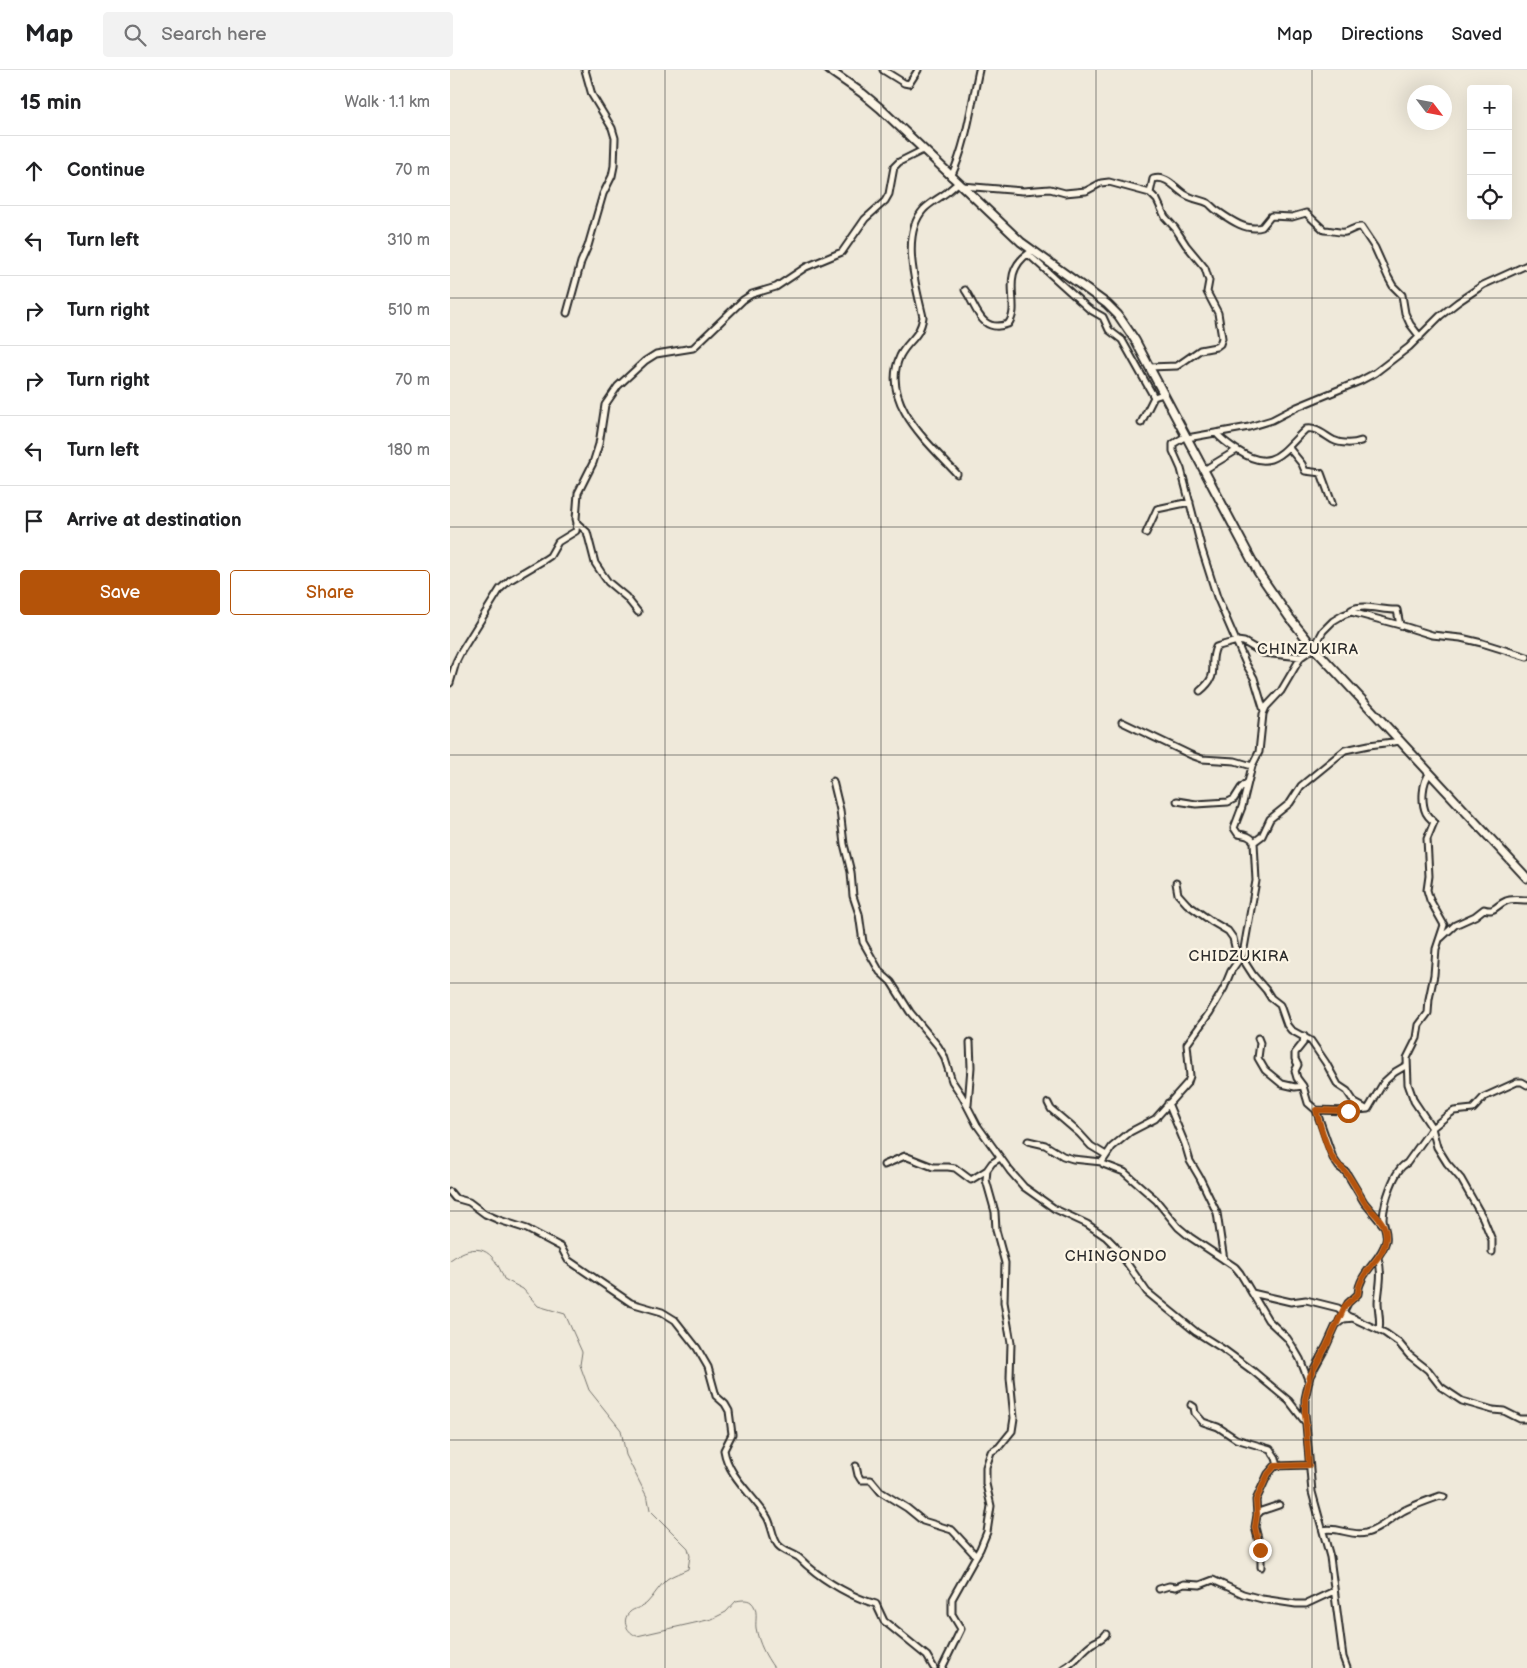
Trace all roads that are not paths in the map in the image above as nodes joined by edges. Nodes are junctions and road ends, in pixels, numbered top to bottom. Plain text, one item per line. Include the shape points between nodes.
1 (585, 70) edge
2 (829, 70) edge
3 (883, 70) edge
4 (918, 70) edge
5 (979, 70) edge
6 (923, 150) junction
7 (951, 177) junction
8 (959, 184) junction
9 (1150, 193) junction
10 (1030, 253) junction
11 (1527, 265) edge
12 (965, 290) dead end
13 (566, 313) dead end
14 (1420, 337) junction
15 (1150, 367) junction
16 (1163, 394) junction
17 (1154, 397) junction
18 (1141, 423) dead end
19 (1216, 433) junction
20 (1186, 437) junction
21 (1361, 441) dead end
22 (1289, 448) junction
23 (1237, 450) junction
24 (1204, 470) junction
25 (957, 474) dead end
26 (1190, 502) junction
27 (1332, 503) dead end
28 (577, 523) junction
29 (1146, 533) dead end
30 (638, 612) dead end
31 (1351, 612) junction
32 (1400, 624) junction
33 (1236, 641) junction
34 (1314, 648) junction
35 (1301, 657) junction
36 (1527, 657) edge
37 (450, 683) edge
38 (1200, 691) dead end
39 (1264, 711) junction
40 (1122, 722) dead end
41 (1401, 741) junction
42 (1252, 766) junction
43 (1430, 773) junction
44 (833, 781) dead end
45 (1248, 782) junction
46 (1177, 802) dead end
47 (1254, 842) junction
48 (1527, 878) edge
49 (1176, 883) dead end
50 (1527, 900) edge
51 (1439, 940) junction
52 (1242, 956) junction
53 (1304, 1036) junction
54 (1258, 1038) dead end
55 (970, 1042) dead end
56 (1407, 1065) junction
57 (1303, 1086) junction
58 (1527, 1086) edge
59 (1048, 1103) dead end
60 (1168, 1103) junction
61 (968, 1108) junction
62 (1366, 1109) junction
63 (1316, 1110) junction
64 (1432, 1128) junction
65 (1028, 1141) dead end
66 (1106, 1155) junction
67 (1000, 1158) junction
68 (1102, 1162) junction
69 (884, 1165) dead end
70 (987, 1170) junction
71 (450, 1192) edge
72 (1385, 1227) junction
73 (1492, 1252) dead end
74 (1378, 1258) junction
75 (1224, 1260) junction
76 (1252, 1293) junction
77 (1343, 1312) junction
78 (1354, 1318) junction
79 (1338, 1323) junction
80 (1379, 1330) junction
81 (1309, 1382) junction
82 (1191, 1405) dead end
83 (1527, 1419) edge
84 (1306, 1423) junction
85 (1309, 1465) junction
86 (856, 1466) dead end
87 (1278, 1466) junction
88 (1444, 1498) dead end
89 (1279, 1505) dead end
90 (1257, 1514) junction
91 (1323, 1530) junction
92 (976, 1556) junction
93 (1261, 1567) dead end
94 (1159, 1589) dead end
95 (1334, 1591) junction
96 (1106, 1634) dead end
97 (934, 1668) edge
98 (942, 1668) edge
99 (1064, 1668) edge
100 (1347, 1668) edge

1 - 13 street via 592,95 612,128 614,166
2 - 6 highway via 874,103
3 - 4 street via 909,84
5 - 7 street via 965,138
6 - 7 highway
6 - 28 street via 894,167 889,194 865,218 842,252 806,267 776,287 752,294 693,348 656,354 618,386 606,405 596,453 578,493
7 - 8 highway
8 - 9 street via 1023,191 1050,189 1065,193 1109,182
8 - 10 highway
8 - 25 street via 922,211 912,234 911,253 923,317 917,336 900,356 895,382 897,396 910,422
9 - 14 street via 1153,179 1162,178 1187,196 1209,203 1230,221 1251,228 1262,227 1271,216 1303,214 1308,214 1324,230 1343,232 1361,227 1393,286 1402,295 1410,324
9 - 15 street via 1205,268 1208,292 1218,313 1222,338 1216,347 1200,350 1177,366
10 - 12 street via 1019,263 1012,278 1012,311 1008,324 998,327 985,322
10 - 15 highway via 1107,304 1126,326
10 - 17 street via 1089,309 1103,317 1109,330 1122,340
11 - 14 street via 1484,285 1458,302
14 - 19 street via 1360,381 1272,420
15 - 16 highway
16 - 17 street
16 - 20 highway
17 - 18 street
19 - 20 street
19 - 23 street
20 - 24 highway
20 - 26 street via 1175,442 1173,449
21 - 22 street via 1343,443 1310,428
22 - 23 street via 1268,460 1247,457
22 - 27 street via 1306,472 1321,473
23 - 24 street
24 - 34 highway via 1258,572
26 - 29 street via 1157,509
26 - 33 street via 1217,598
28 - 30 street via 587,532 596,563 608,582
28 - 37 street via 576,531 558,542 550,556 500,589 461,652
31 - 32 street
31 - 32 street via 1358,607 1397,610
31 - 34 street via 1333,621
32 - 36 street via 1432,635 1461,638
33 - 35 street via 1263,652
33 - 38 street via 1216,647 1211,680
33 - 39 street via 1254,678
34 - 35 street
34 - 41 highway
35 - 39 street via 1282,691
39 - 42 street via 1258,752
40 - 42 street via 1202,759 1235,761
41 - 43 highway
41 - 47 street via 1345,750 1301,786 1290,803 1270,819 1262,836
42 - 45 street
43 - 48 highway
43 - 51 street via 1423,800 1426,813 1434,822 1426,839 1427,890 1444,924
44 - 61 street via 863,942 880,972 938,1046 952,1081
45 - 46 street via 1228,802
45 - 47 street via 1234,828 1238,834 1252,838
47 - 52 street via 1256,881
49 - 52 street via 1179,896 1211,922 1228,931
50 - 51 street via 1506,900 1492,910 1484,909 1455,925
51 - 56 street via 1428,1013 1418,1027
52 - 53 street via 1269,996 1280,1005 1287,1025
52 - 60 street via 1210,1012 1189,1040 1190,1079
53 - 57 street via 1303,1043 1294,1053 1298,1065 1295,1073
53 - 62 street via 1320,1052 1338,1085
54 - 57 street via 1258,1058 1265,1070 1282,1084
55 - 61 street via 972,1067
56 - 62 street via 1387,1079
56 - 64 street via 1412,1096
57 - 63 street via 1308,1102
58 - 64 street via 1522,1082 1512,1084 1484,1098 1473,1109 1454,1111
59 - 66 street via 1091,1146
60 - 66 street via 1155,1119 1130,1132
60 - 75 street via 1190,1161 1217,1212
61 - 67 street
62 - 63 street
63 - 72 street via 1333,1158
64 - 72 street via 1395,1176 1383,1218
64 - 73 street via 1437,1147 1461,1179 1483,1218 1492,1240
65 - 68 street via 1044,1145 1063,1156
66 - 68 street
67 - 70 street
67 - 84 street via 1024,1188 1106,1237 1148,1292 1196,1332 1254,1371 1289,1402
68 - 75 street via 1124,1172 1156,1200 1190,1237
69 - 70 street via 905,1156 933,1167 954,1168 971,1180
70 - 92 street via 987,1187 1005,1263 1004,1302 1011,1343 1014,1418 1012,1431 991,1452 986,1467 990,1515 987,1532
71 - 97 street via 485,1214 527,1229 561,1247 575,1265 630,1303 662,1312 675,1320 697,1348 708,1367 716,1396 729,1411 732,1434 724,1454 734,1475 767,1518 777,1544 829,1581 861,1600 876,1604 884,1621 926,1656
72 - 74 street via 1386,1240
74 - 77 street via 1364,1274 1358,1294
74 - 80 street via 1382,1269
75 - 76 street via 1235,1267
76 - 77 street via 1291,1302 1325,1303
76 - 81 street via 1268,1320 1293,1347
77 - 78 street
77 - 79 street
78 - 79 street
78 - 80 street
79 - 81 street
80 - 83 street via 1399,1343 1441,1387 1462,1401
81 - 84 street via 1305,1399
82 - 87 street via 1203,1422 1236,1439 1268,1448
84 - 85 street
85 - 87 street
85 - 91 street via 1312,1492
86 - 92 street via 861,1480 872,1480 881,1492 923,1521 952,1530
87 - 90 street via 1265,1479 1256,1500
88 - 91 street via 1440,1496 1405,1510 1367,1533
89 - 90 street
90 - 93 street via 1255,1527
91 - 95 street
92 - 98 street via 952,1599 952,1614 961,1629
94 - 95 street via 1184,1584 1200,1585 1213,1580 1262,1599 1306,1604
95 - 100 street
96 - 99 street

